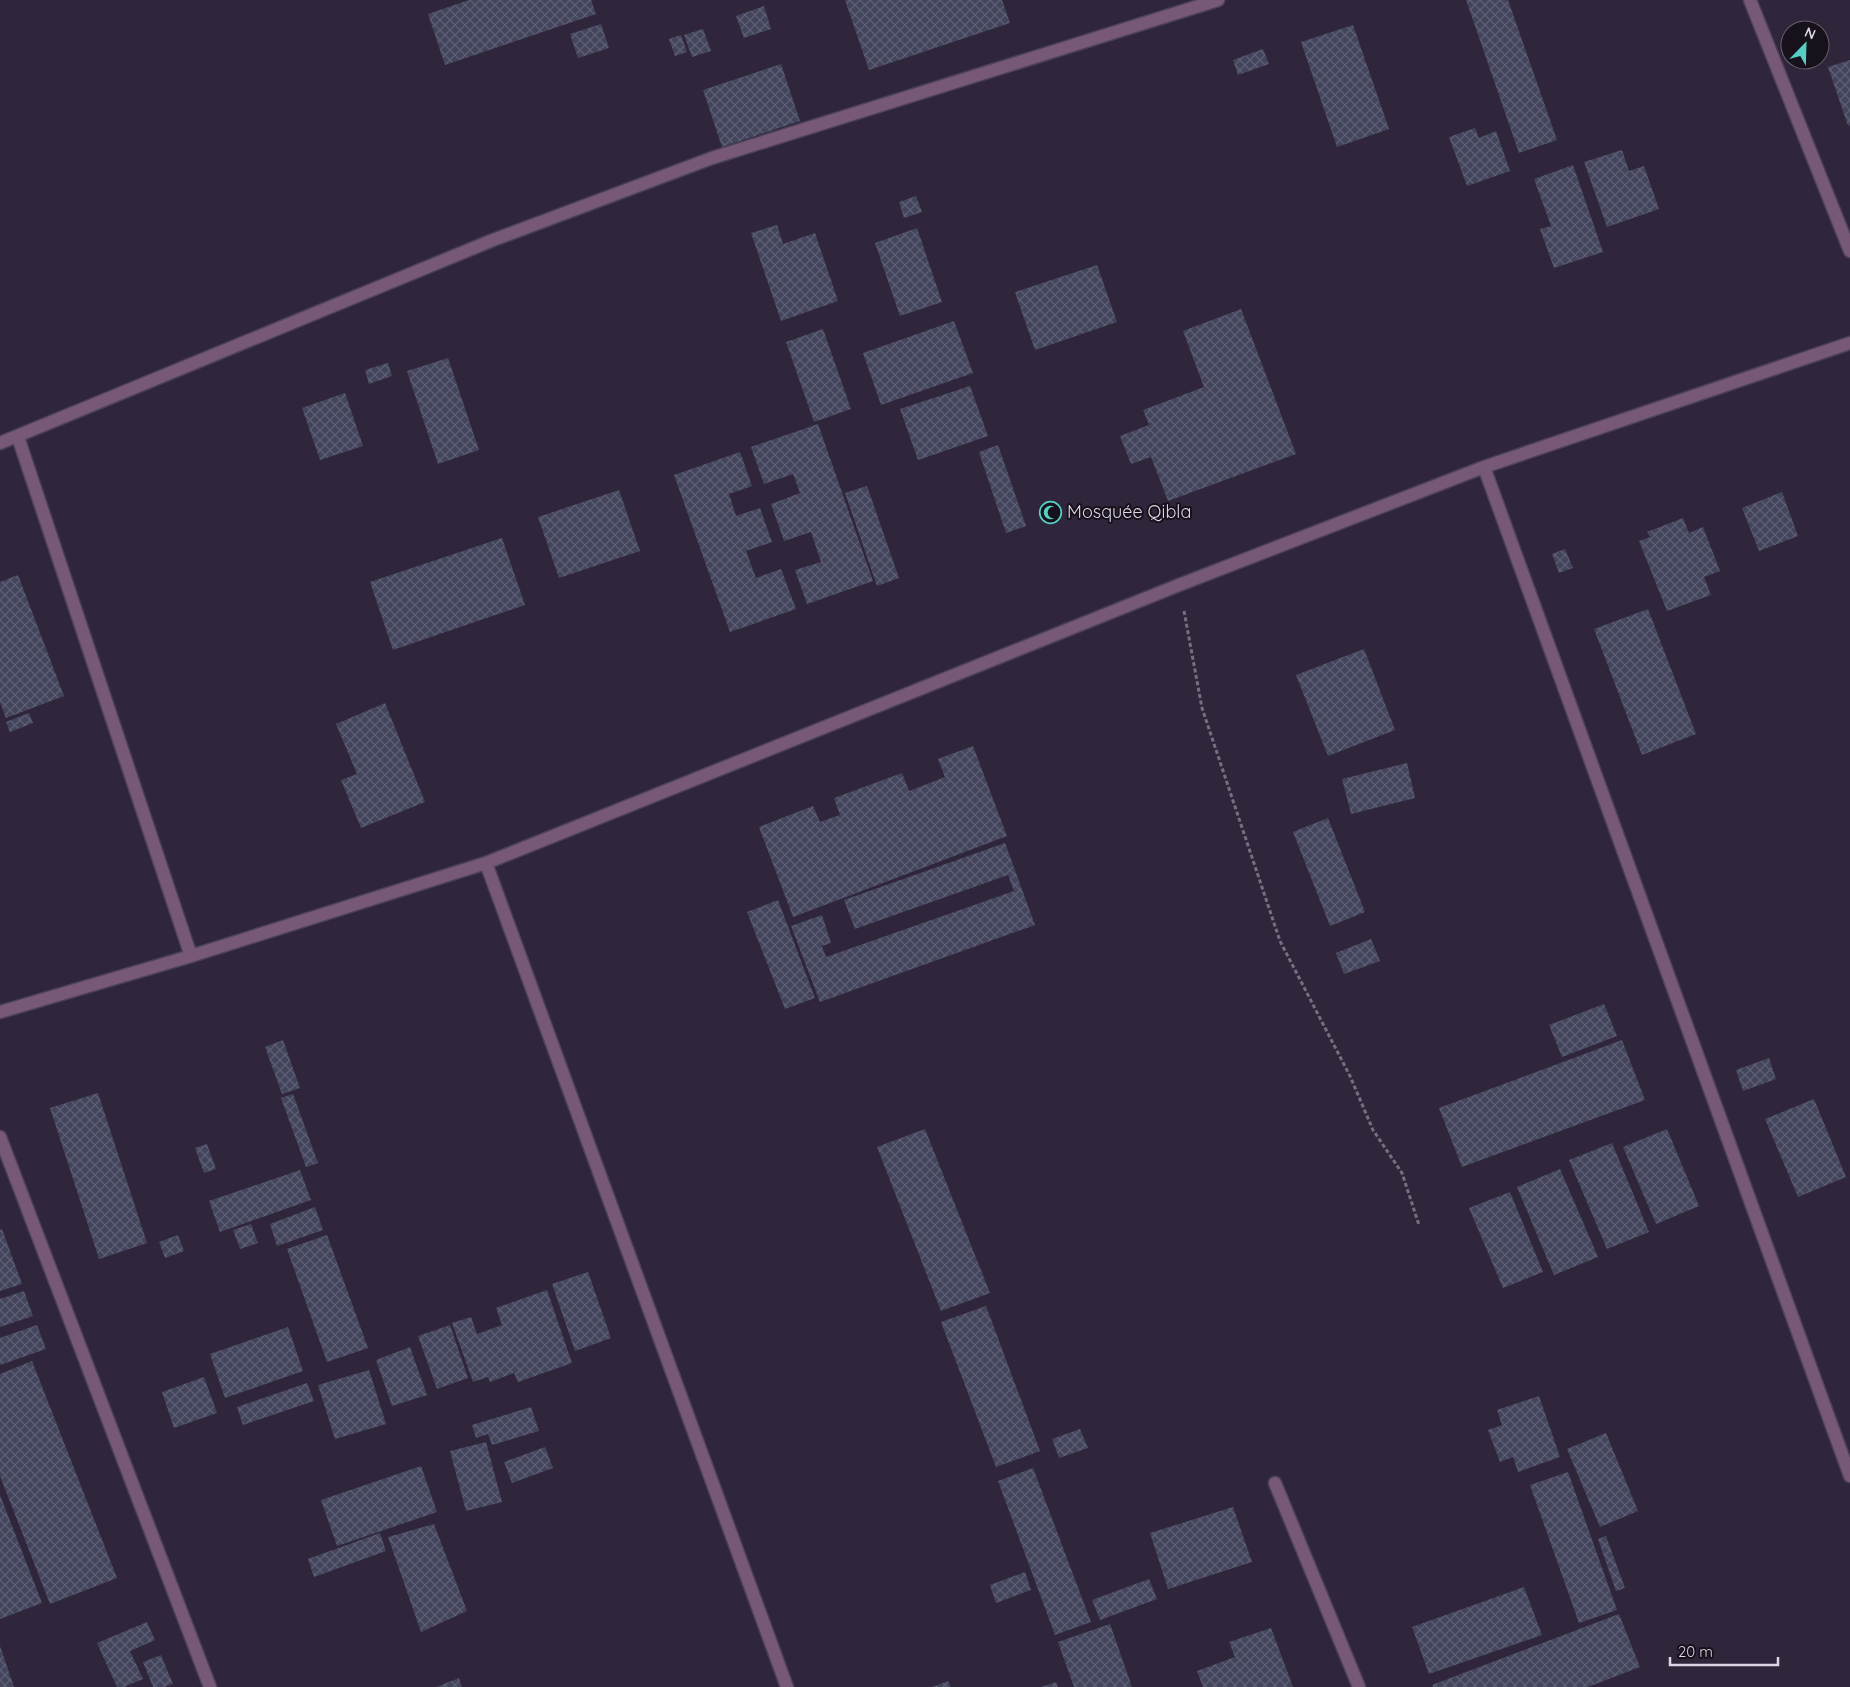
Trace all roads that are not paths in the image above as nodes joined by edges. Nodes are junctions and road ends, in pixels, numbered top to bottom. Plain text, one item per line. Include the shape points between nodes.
1 (1218, 0) edge
2 (1750, 0) edge
3 (1850, 251) edge
4 (1850, 343) edge
5 (18, 437) junction
6 (0, 443) edge
7 (1484, 467) junction
8 (486, 863) junction
9 (191, 956) junction
10 (0, 1012) edge
11 (0, 1137) edge
12 (1850, 1476) edge
13 (1276, 1483) dead end
14 (210, 1687) edge
15 (787, 1687) edge
16 (1359, 1687) edge

1 - 5 street via 712,158 493,240
2 - 3 street
4 - 7 street
5 - 6 street
5 - 9 street
7 - 8 street
7 - 12 street
8 - 9 street
8 - 15 street
9 - 10 street
11 - 14 street
13 - 16 street

